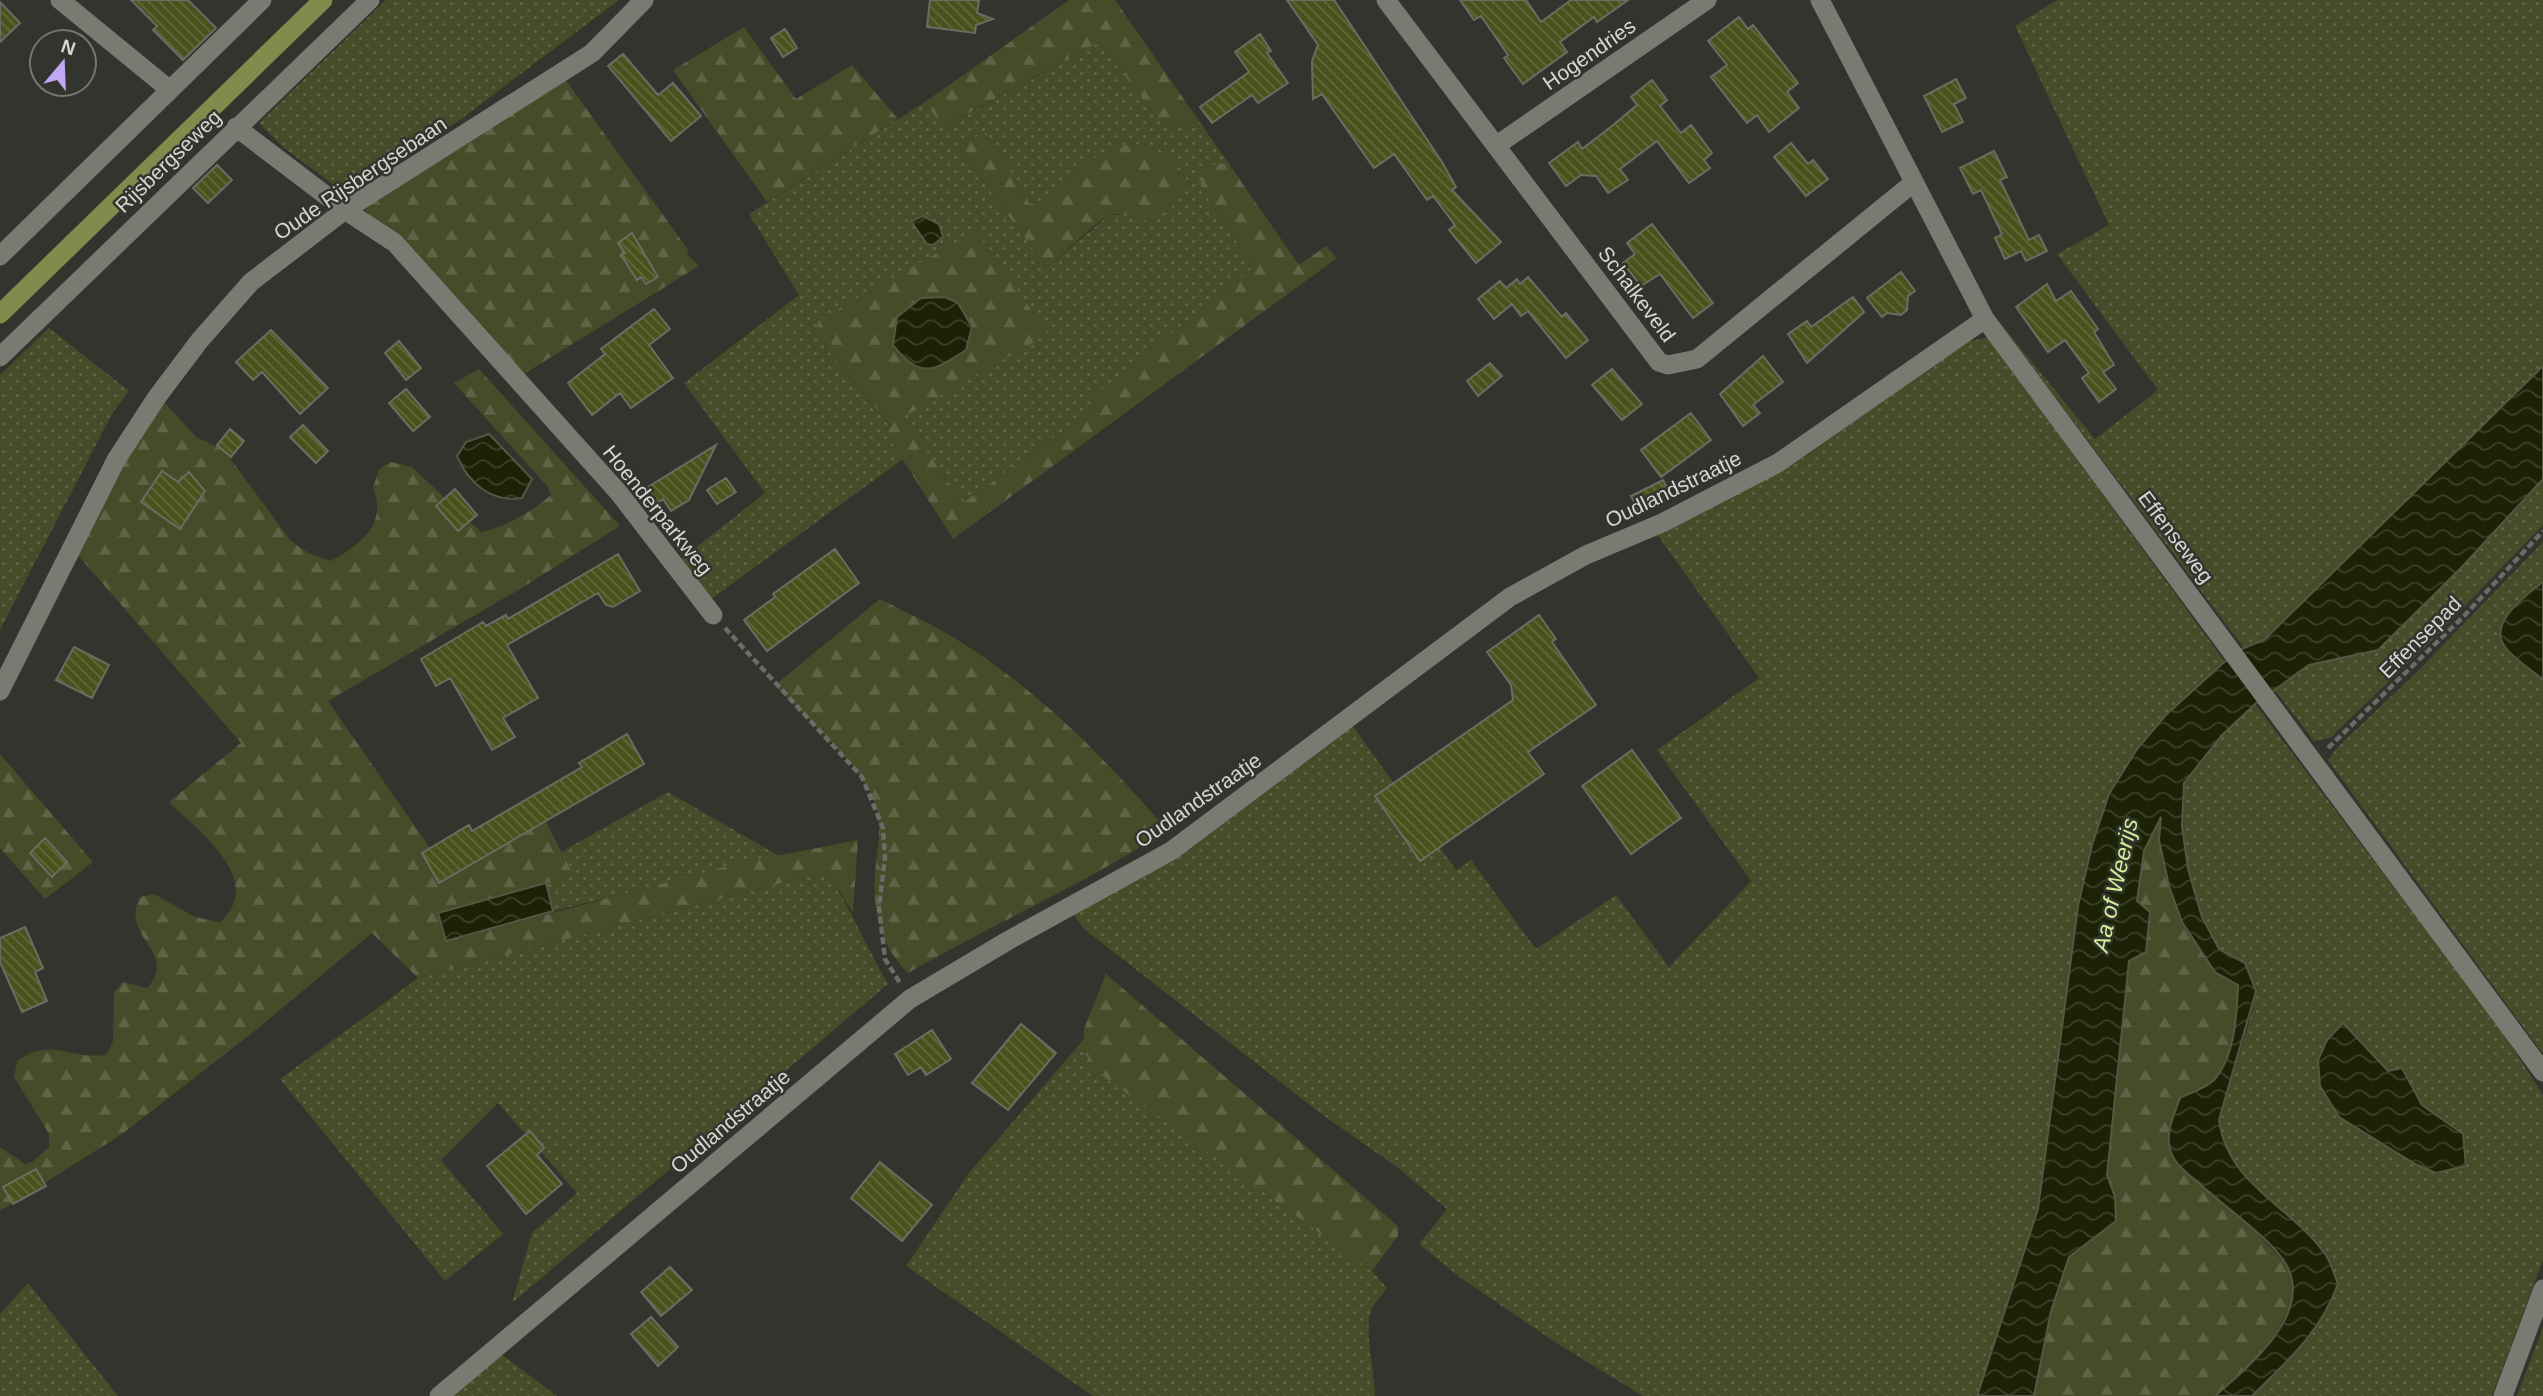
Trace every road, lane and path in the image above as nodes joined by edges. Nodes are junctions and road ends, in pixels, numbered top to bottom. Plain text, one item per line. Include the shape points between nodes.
1 (60, 0) edge
2 (262, 0) edge
3 (323, 0) edge
4 (370, 0) edge
5 (644, 0) edge
6 (1386, 0) edge
7 (1707, 0) edge
8 (1820, 0) edge
9 (170, 90) junction
10 (236, 127) junction
11 (1497, 145) junction
12 (1913, 183) junction
13 (345, 211) junction
14 (0, 256) edge
15 (0, 314) edge
16 (1985, 319) junction
17 (0, 357) edge
18 (2543, 531) edge
19 (713, 615) joint
20 (0, 691) edge
21 (2314, 760) junction
22 (910, 999) junction
23 (2543, 1072) edge
24 (2543, 1289) edge
25 (439, 1396) edge
26 (2503, 1396) edge

1 - 9 street
2 - 9 street
3 - 15 main road, Rijsbergseweg
4 - 10 street, Rijsbergseweg
5 - 13 street, Oude Rijsbergsebaan via 592,53
6 - 11 street, Schalkeveld
7 - 11 street, Hogendries
8 - 12 street, Effenseweg
9 - 14 street
10 - 13 street, Hoenderparkweg
10 - 17 street, Rijsbergseweg
11 - 12 street, Schalkeveld via 1659,362 1668,365 1697,359
12 - 16 street, Effenseweg
13 - 19 street, Hoenderparkweg via 395,243 619,492
13 - 20 street, Oude Rijsbergsebaan via 251,282 157,397 116,460
16 - 21 street, Effenseweg
16 - 22 street, Oudlandstraatje via 1778,463 1662,523 1586,555 1510,597 1171,851
18 - 21 path, Effensepad via 2464,616
19 - 22 path via 862,777 883,828 885,858 879,907 885,959
21 - 23 street, Effenseweg
22 - 25 street, Oudlandstraatje
24 - 26 street

